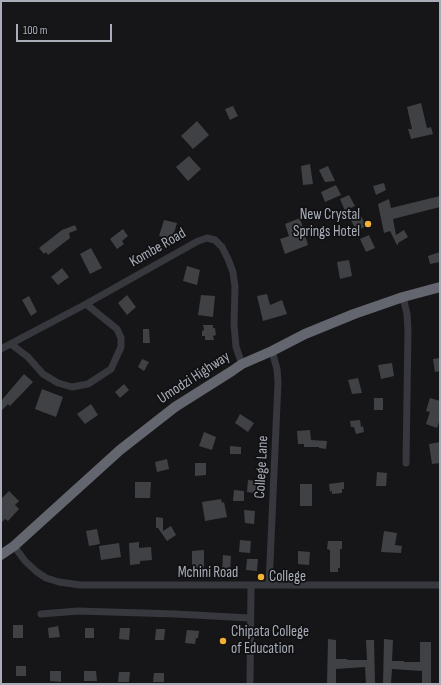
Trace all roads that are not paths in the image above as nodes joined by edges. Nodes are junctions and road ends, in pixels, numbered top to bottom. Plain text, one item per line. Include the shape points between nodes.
1 (440, 286) edge
2 (403, 297) junction
3 (86, 304) junction
4 (11, 344) junction
5 (1, 349) edge
6 (272, 351) junction
7 (242, 364) junction
8 (406, 463) dead end
9 (14, 546) junction
10 (1, 555) edge
11 (440, 585) edge
12 (251, 586) junction
13 (269, 586) junction
14 (41, 614) dead end
15 (250, 618) junction
16 (250, 684) edge

1 - 2 highway, Umodzi Highway
2 - 6 highway, Umodzi Highway via 312,331
2 - 8 street via 408,330
3 - 4 street, Kombe Road
3 - 4 street via 117,329 121,338 121,348 111,369 88,384 72,387 58,383 43,374 28,357
3 - 7 street, Kombe Road via 198,241 206,238 215,240 222,246 233,272 236,347
4 - 5 street, Kombe Road
6 - 7 highway, Umodzi Highway
6 - 13 street, College Lane via 278,382
7 - 9 highway, Umodzi Highway via 175,407 126,446
9 - 10 highway, Umodzi Highway
9 - 12 street, Mchini Road via 37,572 59,582 80,585
11 - 13 street, Mchini Road
12 - 13 street, Mchini Road
12 - 15 street
14 - 15 street via 78,611
15 - 16 street

